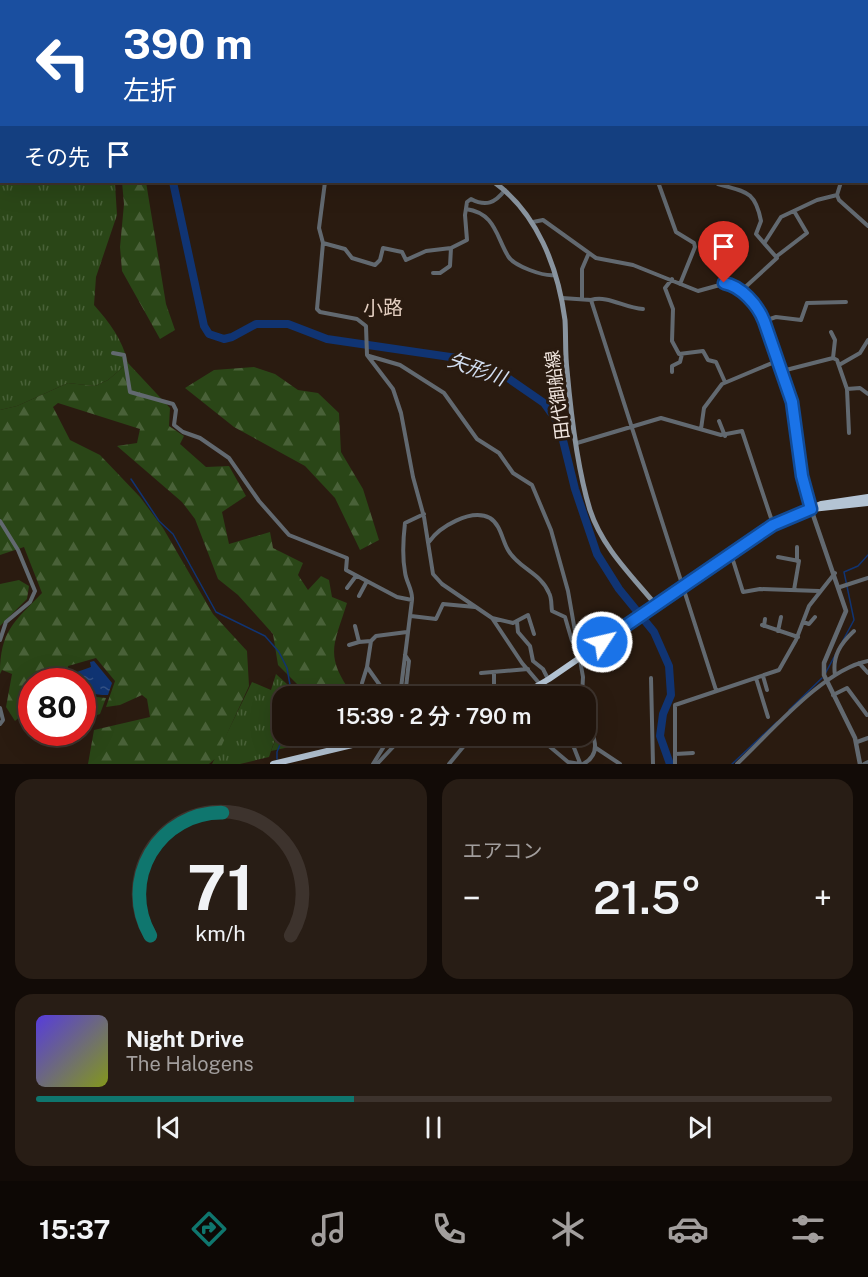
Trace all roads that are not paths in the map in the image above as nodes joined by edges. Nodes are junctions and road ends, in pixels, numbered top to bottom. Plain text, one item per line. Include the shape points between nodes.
1 (326, 183) edge
2 (495, 183) edge
3 (658, 183) edge
4 (717, 183) edge
5 (842, 183) edge
6 (505, 190) junction
7 (837, 195) junction
8 (466, 209) junction
9 (794, 211) junction
10 (533, 222) junction
11 (867, 222) edge
12 (765, 242) junction
13 (323, 243) junction
14 (451, 248) junction
15 (588, 255) junction
16 (777, 255) junction
17 (433, 273) dead end
18 (555, 274) junction
19 (672, 279) junction
20 (680, 284) junction
21 (741, 292) junction
22 (562, 298) junction
23 (582, 298) junction
24 (591, 300) junction
25 (846, 302) dead end
26 (643, 309) dead end
27 (764, 321) junction
28 (831, 332) dead end
29 (868, 340) edge
30 (113, 352) dead end
31 (367, 354) junction
32 (682, 354) junction
33 (834, 358) junction
34 (777, 361) junction
35 (839, 365) junction
36 (783, 371) junction
37 (672, 372) dead end
38 (725, 382) junction
39 (847, 389) junction
40 (868, 394) edge
41 (719, 421) dead end
42 (631, 427) junction
43 (701, 429) junction
44 (849, 433) dead end
45 (725, 436) junction
46 (577, 442) junction
47 (868, 497) edge
48 (868, 503) edge
49 (811, 509) junction
50 (424, 514) junction
51 (0, 522) edge
52 (773, 525) junction
53 (428, 543) junction
54 (797, 547) dead end
55 (731, 553) junction
56 (778, 557) dead end
57 (797, 561) junction
58 (835, 572) junction
59 (356, 576) junction
60 (868, 578) edge
61 (367, 581) junction
62 (682, 586) junction
63 (840, 587) junction
64 (347, 588) dead end
65 (794, 590) junction
66 (819, 591) junction
67 (359, 596) dead end
68 (411, 600) junction
69 (654, 604) junction
70 (475, 607) junction
71 (411, 616) junction
72 (815, 616) dead end
73 (781, 617) dead end
74 (492, 618) junction
75 (765, 619) dead end
76 (517, 622) junction
77 (803, 622) junction
78 (355, 626) dead end
79 (778, 631) junction
80 (854, 631) dead end
81 (407, 632) junction
82 (534, 634) dead end
83 (798, 637) junction
84 (0, 640) edge
85 (371, 640) junction
86 (359, 642) junction
87 (578, 644) junction
88 (349, 645) dead end
89 (405, 655) junction
90 (578, 659) junction
91 (868, 661) edge
92 (859, 663) junction
93 (367, 667) junction
94 (528, 669) junction
95 (494, 672) junction
96 (482, 673) dead end
97 (868, 673) edge
98 (763, 675) junction
99 (835, 675) junction
100 (651, 678) dead end
101 (756, 678) junction
102 (549, 679) junction
103 (826, 681) junction
104 (362, 683) dead end
105 (494, 685) dead end
106 (380, 686) edge
107 (401, 686) edge
108 (406, 686) edge
109 (537, 686) edge
110 (542, 686) edge
111 (583, 686) edge
112 (716, 690) junction
113 (767, 690) dead end
114 (832, 695) junction
115 (0, 708) edge
116 (867, 715) edge
117 (2, 717) edge
118 (768, 717) dead end
119 (0, 724) edge
120 (868, 738) edge
121 (856, 742) junction
122 (346, 746) edge
123 (387, 746) edge
124 (466, 746) edge
125 (549, 746) edge
126 (574, 746) edge
127 (596, 748) joint
128 (693, 753) dead end
129 (675, 754) junction
130 (868, 762) edge
131 (273, 764) edge
132 (375, 764) edge
133 (449, 764) edge
134 (581, 764) edge
135 (620, 764) edge
136 (653, 764) edge
137 (675, 764) edge
138 (738, 764) edge
139 (862, 764) edge

1 - 13 street via 320,228
2 - 6 main road, 田代御船線
3 - 20 street via 676,232 695,247
4 - 12 street via 745,190 752,196 761,221 756,234
5 - 7 street
6 - 8 street via 488,204 470,200
6 - 10 main road, 田代御船線
7 - 9 street
7 - 11 street
8 - 14 street via 467,240
8 - 18 street via 478,212 492,223 511,260 543,276
9 - 12 street via 777,221
9 - 16 street via 807,233
10 - 15 street via 543,220
10 - 18 main road, 田代御船線
12 - 16 street
13 - 14 street via 345,249 352,258 375,265 383,248 402,252 406,260 426,251
13 - 31 street via 317,309 361,321 368,332
14 - 17 street via 450,266
15 - 19 street via 633,264
15 - 23 street via 583,262
16 - 21 street
18 - 22 main road, 田代御船線
19 - 20 street
19 - 32 street via 665,288 673,309 672,340
20 - 21 street via 701,291 727,283
21 - 27 street
22 - 23 street
22 - 46 main road, 田代御船線
23 - 24 street
24 - 26 street via 603,298
24 - 42 street
25 - 27 street via 807,303 801,320 776,317
27 - 34 street
28 - 33 street via 836,340
29 - 35 street via 860,353
30 - 59 street via 124,355 130,392 173,404 174,425 229,458 259,501 290,535 347,558 346,570
31 - 50 street via 397,397
31 - 87 street via 400,365 444,393 477,439 532,484 551,530
32 - 37 street
32 - 38 street via 703,351 709,361 716,362
33 - 35 street
33 - 36 street
34 - 36 street
34 - 38 street
35 - 39 street
36 - 49 street
38 - 43 street via 707,401
39 - 40 street via 860,388
39 - 44 street
41 - 45 street
42 - 43 street via 661,418
42 - 46 street
42 - 62 street
43 - 45 street
45 - 52 street via 742,431
46 - 69 main road, 田代御船線 via 591,511 601,535
47 - 49 highway
48 - 49 highway
49 - 52 highway
49 - 58 street
50 - 53 street
50 - 68 street via 405,524 402,556
51 - 84 street via 18,550 35,591 30,602 6,622
52 - 55 highway
53 - 70 street via 437,580
53 - 87 street via 444,527 464,518 473,515 490,519 504,536 508,550 542,581 550,594 552,611 566,617 572,641
54 - 57 street
55 - 62 highway
55 - 65 street via 743,592
56 - 57 street
57 - 65 street
58 - 63 street
58 - 66 street
59 - 61 street
59 - 64 street
60 - 63 street
61 - 67 street
61 - 68 street
62 - 69 highway
62 - 112 street
63 - 103 street via 846,611 824,663
65 - 66 street
66 - 77 street
68 - 71 street
69 - 90 highway
70 - 71 street via 442,604 436,619
70 - 74 street
71 - 81 street
72 - 77 street via 809,624
73 - 79 street
74 - 76 street
74 - 94 street
75 - 79 street via 763,626
76 - 82 street via 528,615
76 - 102 street via 533,661
77 - 83 street
78 - 86 street
79 - 83 street
80 - 99 street via 839,648
81 - 85 street
81 - 89 street
83 - 98 street via 779,670
85 - 86 street
85 - 93 street
86 - 88 street
87 - 90 street
89 - 107 street
89 - 108 street via 409,661
90 - 102 highway
90 - 111 street
91 - 92 street
92 - 97 street
92 - 99 street
93 - 104 street
93 - 106 street
94 - 95 street
94 - 110 street
95 - 96 street
95 - 105 street
98 - 101 street
98 - 113 street
99 - 103 street
100 - 136 street
101 - 112 street
101 - 118 street
102 - 109 highway
103 - 114 street
103 - 138 street
112 - 129 street via 675,705
114 - 116 street via 847,688
114 - 121 street
115 - 117 street
117 - 119 street
120 - 121 street
121 - 139 street
122 - 131 highway
123 - 132 street
124 - 133 street
125 - 134 street via 568,762
126 - 134 street
127 - 134 street via 594,755
127 - 135 street
128 - 129 street
129 - 137 street
130 - 139 street

